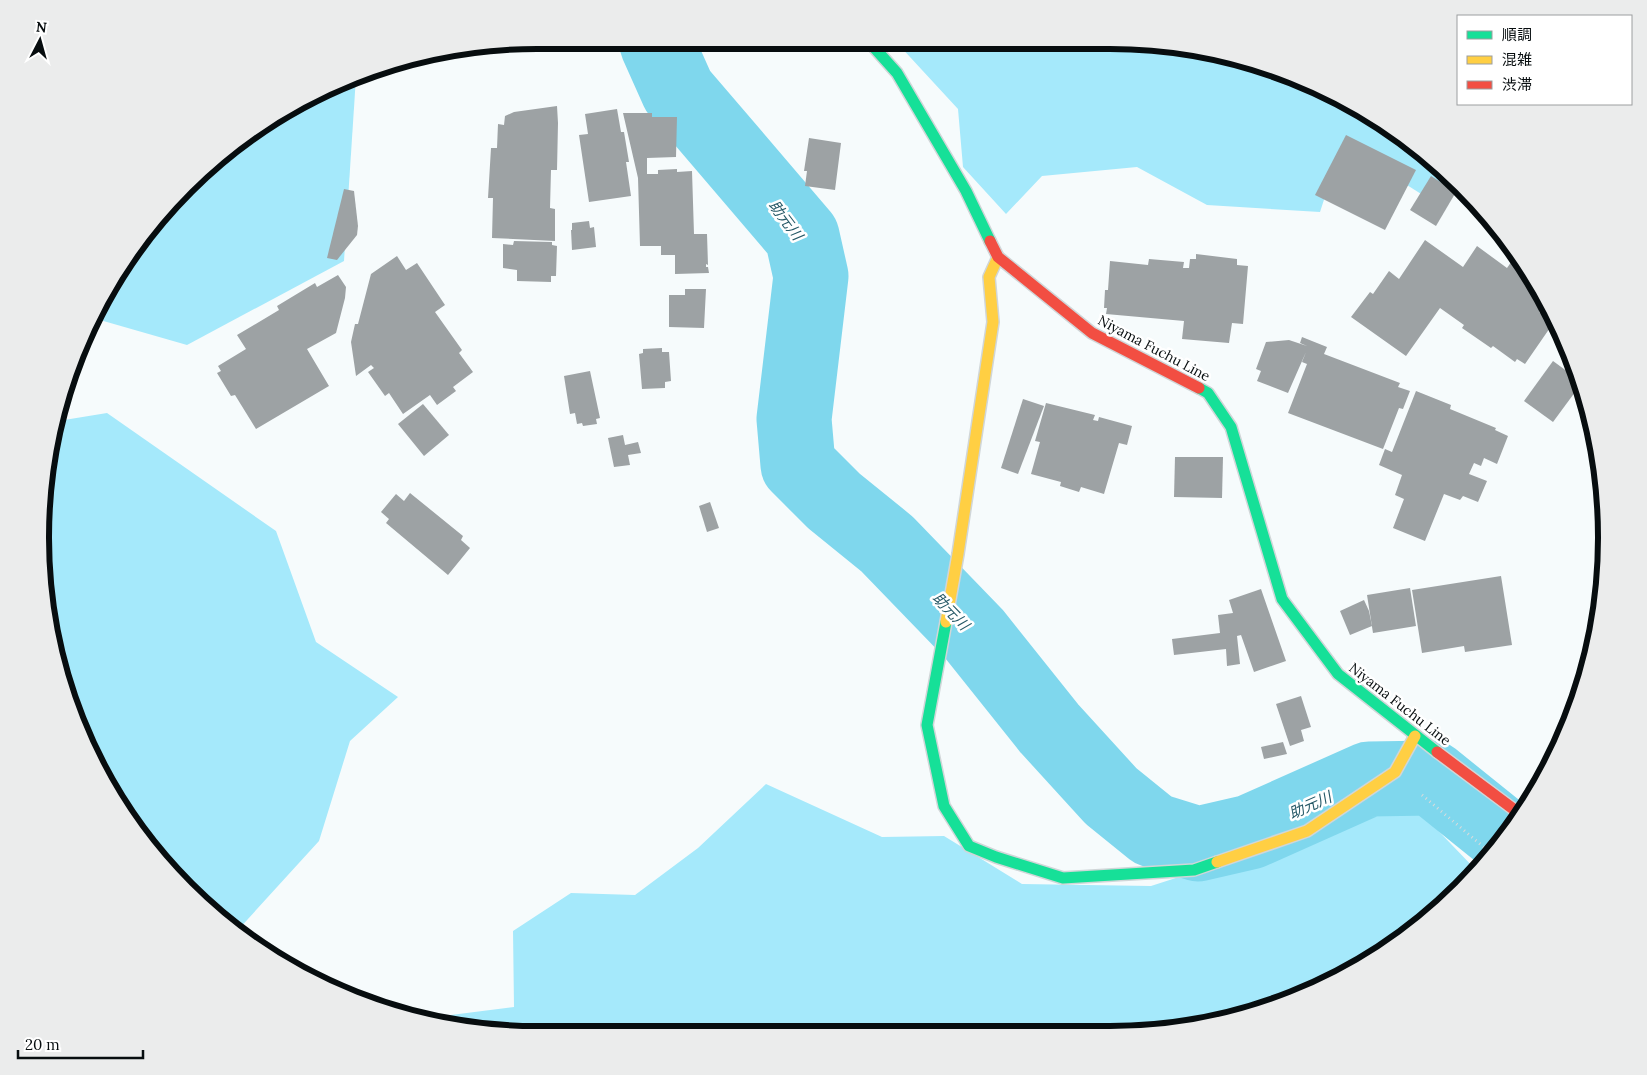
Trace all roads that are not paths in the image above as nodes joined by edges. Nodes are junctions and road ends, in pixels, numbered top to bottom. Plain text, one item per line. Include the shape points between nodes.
1 (875, 49) edge
2 (998, 257) junction
3 (1415, 736) junction
4 (1515, 810) edge

1 - 2 street, Niyama Fuchu Line via 897,73 966,191
2 - 3 street, Niyama Fuchu Line via 1092,333 1208,393 1231,427 1282,599 1338,674
2 - 3 street via 989,277 993,322 958,554 927,725 944,806 969,846 1063,878 1194,870 1307,831 1395,772
3 - 4 street, Niyama Fuchu Line

